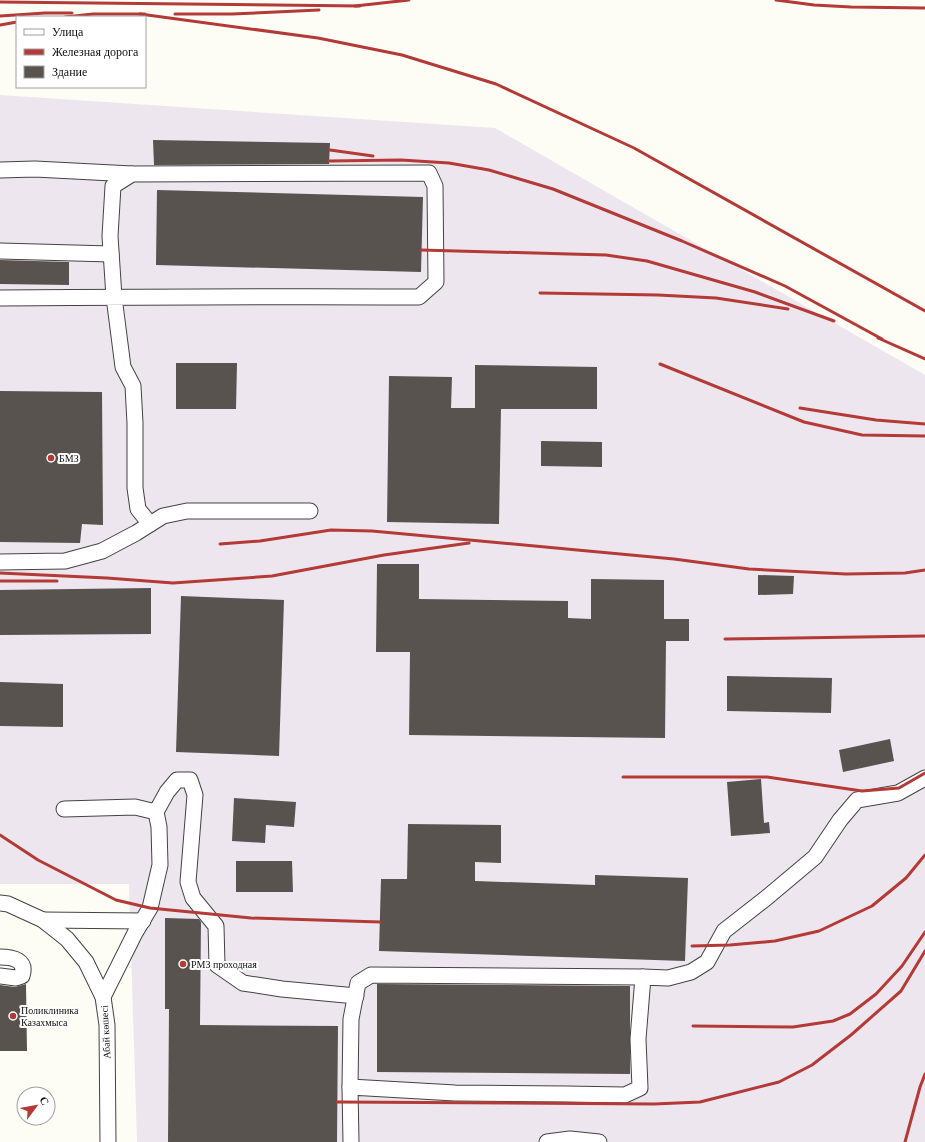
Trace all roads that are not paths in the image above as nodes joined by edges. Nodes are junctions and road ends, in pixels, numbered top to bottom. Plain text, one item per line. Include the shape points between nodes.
1 (0, 170) edge
2 (132, 174) junction
3 (0, 251) edge
4 (111, 254) junction
5 (0, 298) edge
6 (114, 298) junction
7 (310, 511) dead end
8 (150, 524) junction
9 (0, 562) edge
10 (925, 778) edge
11 (64, 809) dead end
12 (156, 812) junction
13 (0, 903) edge
14 (0, 911) edge
15 (43, 920) junction
16 (143, 921) junction
17 (0, 956) edge
18 (0, 976) edge
19 (643, 977) junction
20 (356, 996) junction
21 (103, 997) junction
22 (350, 1087) junction
23 (99, 1142) edge
24 (108, 1142) edge
25 (351, 1142) edge
26 (547, 1142) edge
27 (599, 1142) edge

1 - 2 street
2 - 4 street via 113,186
2 - 6 street via 429,173 435,186 436,282 419,297
3 - 4 street
4 - 6 street
5 - 6 street
6 - 8 street via 123,367 133,386 136,423 135,488 138,509
7 - 8 street via 187,511 164,516
8 - 9 street via 102,551 65,560
10 - 19 street via 898,793 857,800 815,857 724,931 707,962 691,972 668,978
11 - 12 street via 135,807
12 - 16 street via 160,865 150,908
12 - 20 street via 177,780 190,780 195,795 188,882 193,898 216,926 217,965 243,983 282,990
13 - 15 street, Абай көшесі via 8,904
14 - 23 street, Абай көшесі via 44,930 81,969 98,1009
15 - 16 street
15 - 21 street, Абай көшесі via 67,939 86,962
16 - 21 street
17 - 18 street via 15,958 24,970 22,976 16,978
19 - 20 street via 371,975 358,983
19 - 22 street via 638,1039 640,1088 625,1095 455,1093
20 - 22 street via 351,1020
21 - 24 street, Абай көшесі via 107,1025
22 - 25 street
26 - 27 street via 570,1139

